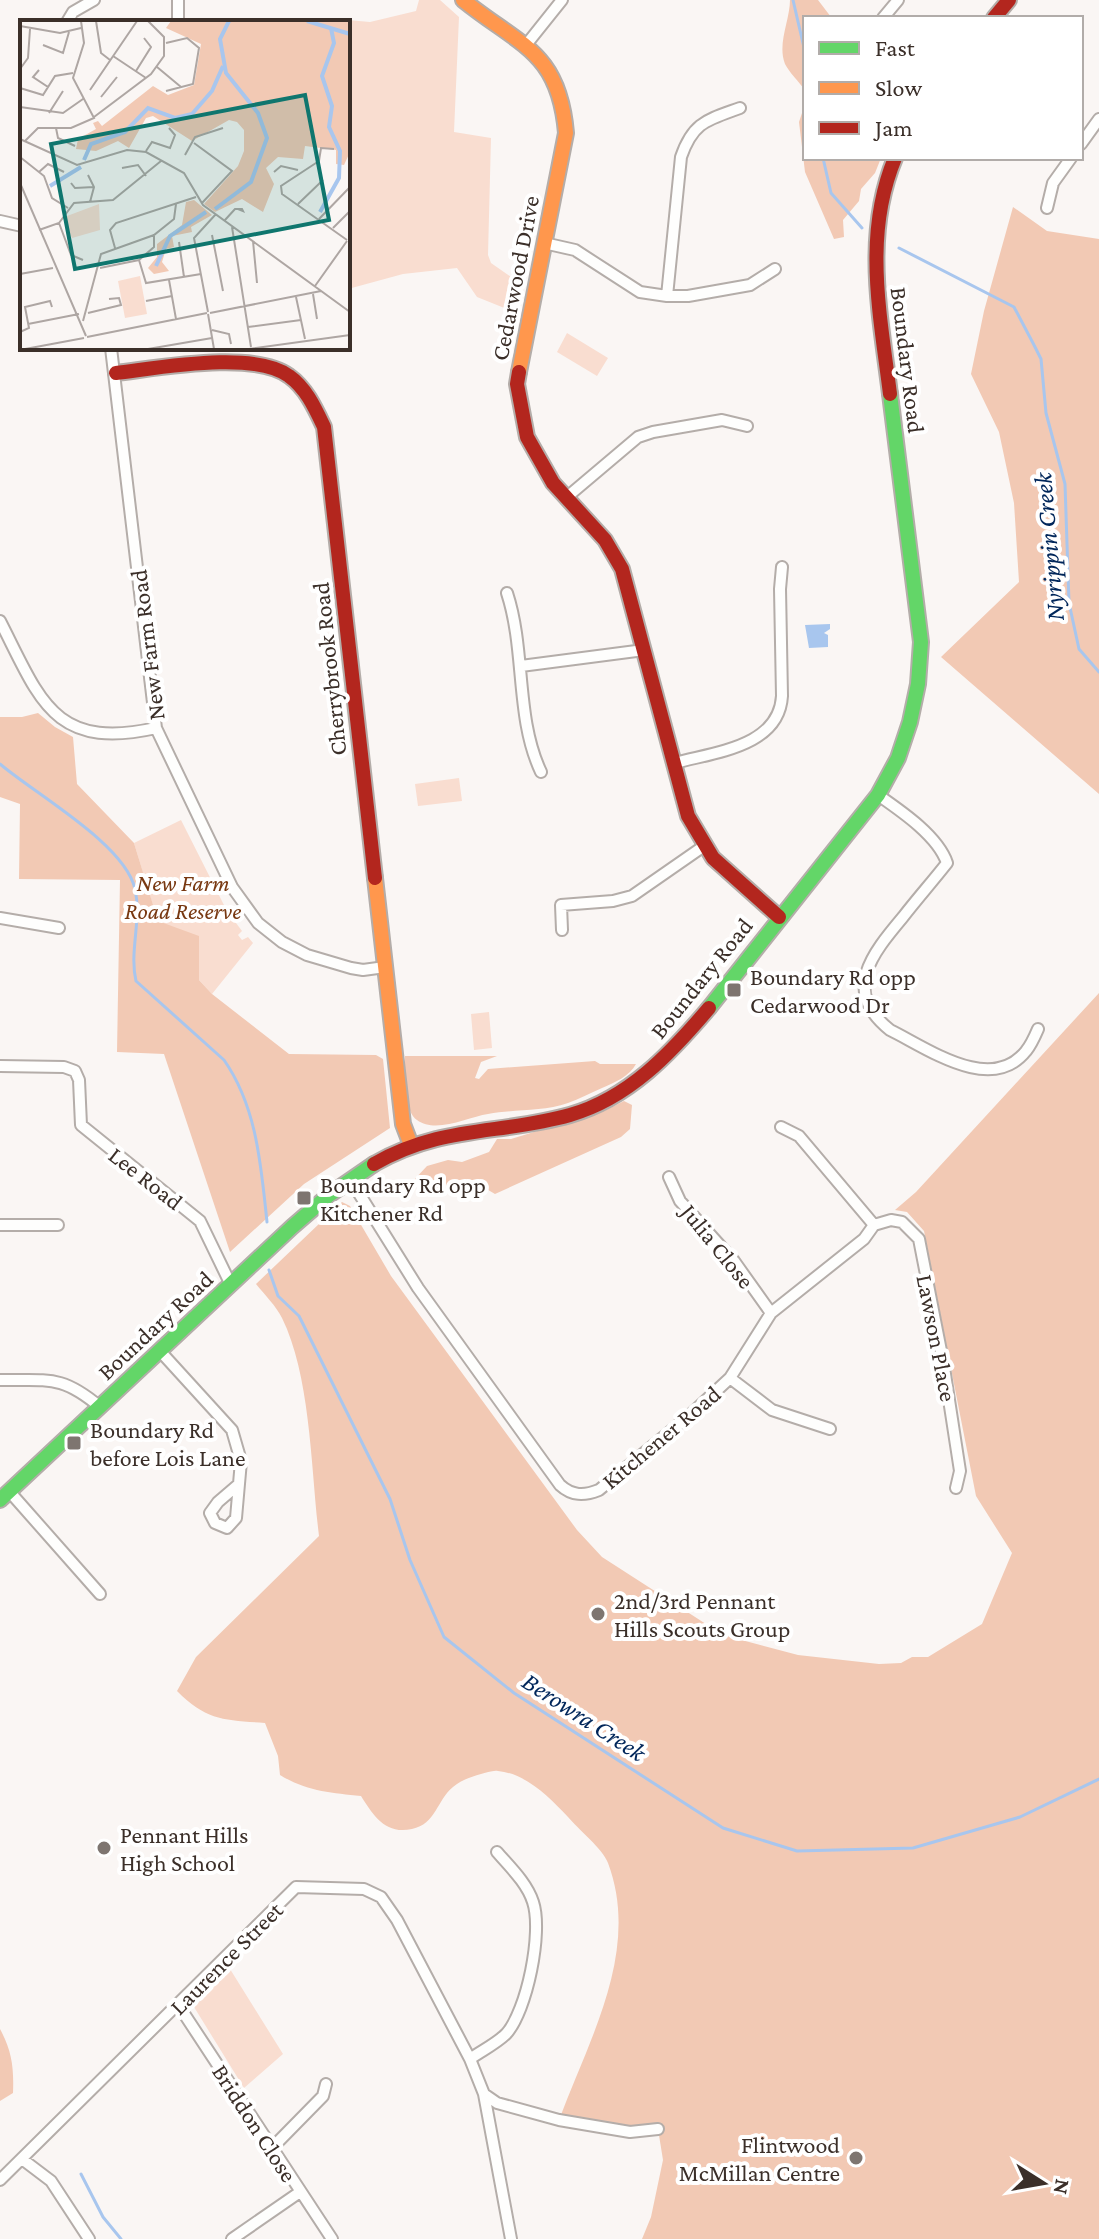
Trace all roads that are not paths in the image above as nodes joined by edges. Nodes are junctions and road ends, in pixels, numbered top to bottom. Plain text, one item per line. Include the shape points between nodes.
1 (94, 0) edge
2 (463, 0) edge
3 (562, 0) edge
4 (898, 0) edge
5 (1009, 0) edge
6 (885, 16) edge
7 (996, 16) edge
8 (68, 20) edge
9 (526, 45) junction
10 (740, 108) dead end
11 (1099, 119) edge
12 (1083, 141) edge
13 (894, 160) edge
14 (1070, 160) edge
15 (1047, 208) dead end
16 (0, 221) edge
17 (20, 226) edge
18 (544, 243) junction
19 (775, 269) dead end
20 (667, 296) junction
21 (111, 350) edge
22 (116, 373) junction
23 (747, 426) dead end
24 (567, 497) junction
25 (782, 567) dead end
26 (507, 593) dead end
27 (0, 621) edge
28 (644, 650) junction
29 (521, 666) junction
30 (156, 728) junction
31 (675, 763) junction
32 (541, 772) dead end
33 (878, 795) junction
34 (704, 846) junction
35 (779, 917) junction
36 (0, 918) edge
37 (59, 928) dead end
38 (562, 930) dead end
39 (385, 967) junction
40 (1038, 1029) dead end
41 (0, 1066) edge
42 (781, 1127) dead end
43 (411, 1145) junction
44 (669, 1177) dead end
45 (350, 1179) junction
46 (0, 1225) edge
47 (58, 1225) dead end
48 (874, 1225) junction
49 (231, 1285) junction
50 (771, 1313) junction
51 (160, 1351) junction
52 (730, 1378) junction
53 (0, 1380) edge
54 (100, 1407) junction
55 (830, 1429) dead end
56 (239, 1484) dead end
57 (956, 1488) dead end
58 (5, 1496) edge
59 (100, 1594) dead end
60 (497, 1852) dead end
61 (179, 2006) junction
62 (470, 2059) junction
63 (326, 2084) dead end
64 (484, 2094) junction
65 (658, 2129) dead end
66 (271, 2149) junction
67 (22, 2159) junction
68 (0, 2180) edge
69 (300, 2192) junction
70 (89, 2239) edge
71 (232, 2239) edge
72 (332, 2239) edge
73 (511, 2239) edge

1 - 8 street
2 - 9 street, Cedarwood Drive
3 - 9 street
4 - 6 street
5 - 7 street
9 - 18 street, Cedarwood Drive via 550,69 563,100 566,133
10 - 20 street via 704,122 688,137 681,157
11 - 12 street
13 - 33 street, Boundary Road via 876,225 876,281 921,642 914,715 896,766
14 - 15 street via 1053,183
16 - 17 street
18 - 20 street via 575,250 640,292
18 - 24 street, Cedarwood Drive via 517,384 527,437
19 - 20 street via 750,285
21 - 22 street, New Farm Road
22 - 30 street, New Farm Road
22 - 39 street, Cherrybrook Road via 254,361 290,375 312,399 324,427
23 - 24 street via 722,420 638,437
24 - 28 street, Cedarwood Drive via 615,555
25 - 31 street via 779,713 755,740
26 - 29 street
27 - 30 street via 39,696 66,723 100,733
28 - 29 street
28 - 31 street, Cedarwood Drive
29 - 32 street via 530,744
30 - 39 street, New Farm Road via 232,887 258,923 307,955 351,968
31 - 34 street, Cedarwood Drive via 688,816
33 - 35 street, Boundary Road
33 - 40 street via 909,817 944,853 947,863 869,960 864,989 873,1013 890,1030 975,1070 1012,1063
34 - 35 street, Cedarwood Drive
34 - 38 street via 632,896 561,905
35 - 43 street, Boundary Road via 676,1046 630,1087 574,1113
36 - 37 street
39 - 43 street, Cherrybrook Road via 403,1124
41 - 49 street, Lee Road via 75,1071 83,1128 200,1221
42 - 48 street via 799,1136
43 - 45 street, Boundary Road
44 - 50 street, Julia Close via 680,1201 734,1261
45 - 49 street, Boundary Road
45 - 52 street, Kitchener Road via 418,1288 566,1491 599,1490
46 - 47 street
48 - 50 street, Kitchener Road via 864,1239
48 - 57 street, Lawson Place via 902,1222 919,1239 960,1471
49 - 51 street, Boundary Road
50 - 52 street, Kitchener Road
51 - 54 street, Boundary Road
51 - 56 street via 232,1430 241,1461
52 - 55 street via 772,1410
53 - 54 street via 64,1382
54 - 58 street, Boundary Road
58 - 59 street
60 - 62 street via 529,1892 536,1926 520,2011 504,2035
61 - 62 street, Laurence Street via 296,1887 364,1889 381,1897 397,1920
61 - 66 street, Briddon Close
61 - 67 street, Laurence Street
62 - 64 street, Laurence Street
63 - 66 street via 323,2096
64 - 65 street via 497,2103 559,2120 630,2132
64 - 73 street, Laurence Street
66 - 69 street, Briddon Close
67 - 68 street, Laurence Street
67 - 70 street via 51,2181
69 - 71 street
69 - 72 street, Briddon Close

